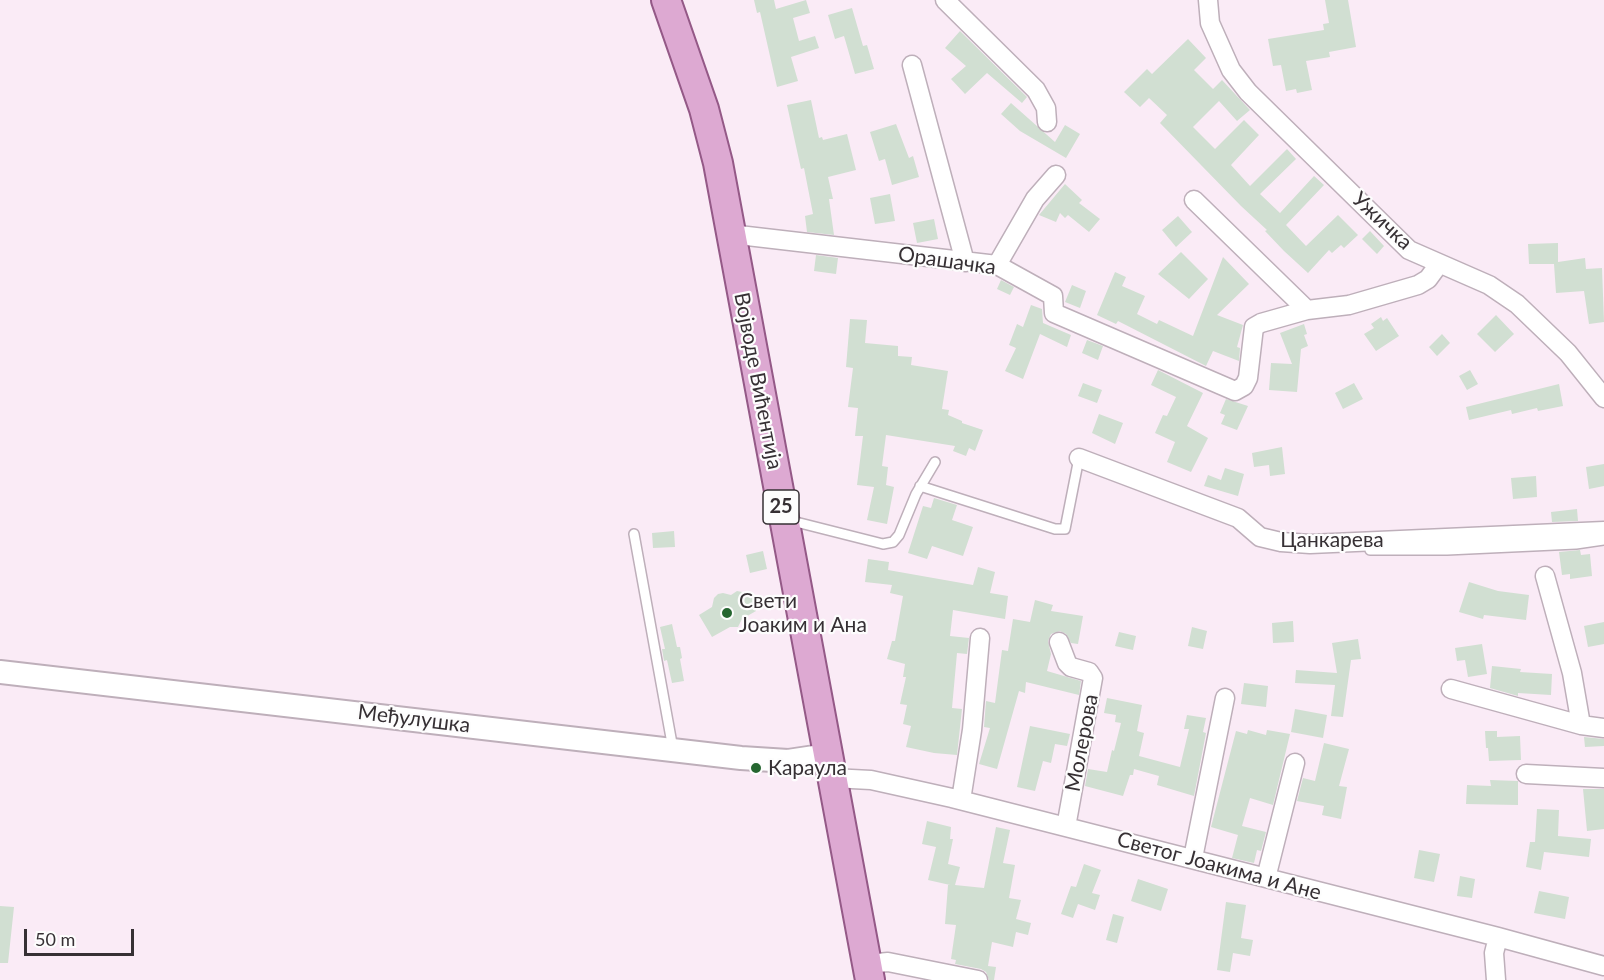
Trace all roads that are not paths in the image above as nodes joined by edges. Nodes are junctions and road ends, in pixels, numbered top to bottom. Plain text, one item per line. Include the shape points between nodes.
1 (666, 0) edge
2 (945, 0) edge
3 (1208, 0) edge
4 (912, 65) dead end
5 (1047, 122) dead end
6 (1056, 175) dead end
7 (1194, 200) dead end
8 (730, 234) junction
9 (965, 262) junction
10 (1439, 264) junction
11 (997, 265) junction
12 (1307, 310) junction
13 (1604, 398) edge
14 (1079, 458) joint
15 (935, 462) dead end
16 (920, 486) junction
17 (783, 518) junction
18 (1604, 531) edge
19 (634, 534) dead end
20 (1604, 540) edge
21 (1370, 550) dead end
22 (1545, 576) dead end
23 (980, 638) dead end
24 (1059, 642) dead end
25 (0, 672) edge
26 (1451, 689) dead end
27 (1225, 698) dead end
28 (1581, 725) junction
29 (1604, 728) edge
30 (673, 749) junction
31 (1294, 763) dead end
32 (830, 766) junction
33 (1526, 774) dead end
34 (1604, 778) edge
35 (961, 800) junction
36 (1066, 826) junction
37 (1193, 858) junction
38 (1266, 878) junction
39 (1498, 937) junction
40 (1604, 966) edge
41 (869, 972) edge
42 (978, 980) edge
43 (1496, 980) edge

1 - 8 main road, Војводе Вићентија / 25 via 708,123
2 - 5 street via 1036,90 1046,108
3 - 10 street, Ужичка via 1210,23 1230,70 1248,92 1409,250
4 - 9 street
6 - 11 street via 1035,199
7 - 12 street
8 - 9 street, Орашачка
8 - 17 main road, Војводе Вићентија / 25
9 - 11 street, Орашачка
10 - 12 street via 1418,285 1349,305
10 - 13 street, Ужичка via 1489,285 1517,304 1568,353
11 - 12 street, Орашачка via 1053,296 1054,314 1234,391 1244,386 1248,378 1254,327
14 - 16 lane via 1065,530
14 - 18 street, Цанкарева via 1238,518 1260,537 1281,542
15 - 16 lane
16 - 17 lane via 899,535 888,544
17 - 32 main road, Војводе Вићентија / 25
19 - 30 lane
20 - 21 lane via 1447,550
22 - 28 street via 1572,673
23 - 35 street
24 - 36 street, Молерова via 1066,663 1089,672 1093,678
25 - 30 street, Међулушка
26 - 28 street
27 - 37 street
28 - 29 street
30 - 32 street, Међулушка
31 - 38 street
32 - 35 street, Светог Јоакима и Ане via 871,780
32 - 41 main road, Војводе Вићентија / 25
33 - 34 street
35 - 36 street, Светог Јоакима и Ане
36 - 37 street, Светог Јоакима и Ане
37 - 38 street, Светог Јоакима и Ане
38 - 39 street, Светог Јоакима и Ане
39 - 40 street, Светог Јоакима и Ане
39 - 43 street via 1494,953
41 - 42 street via 888,963

